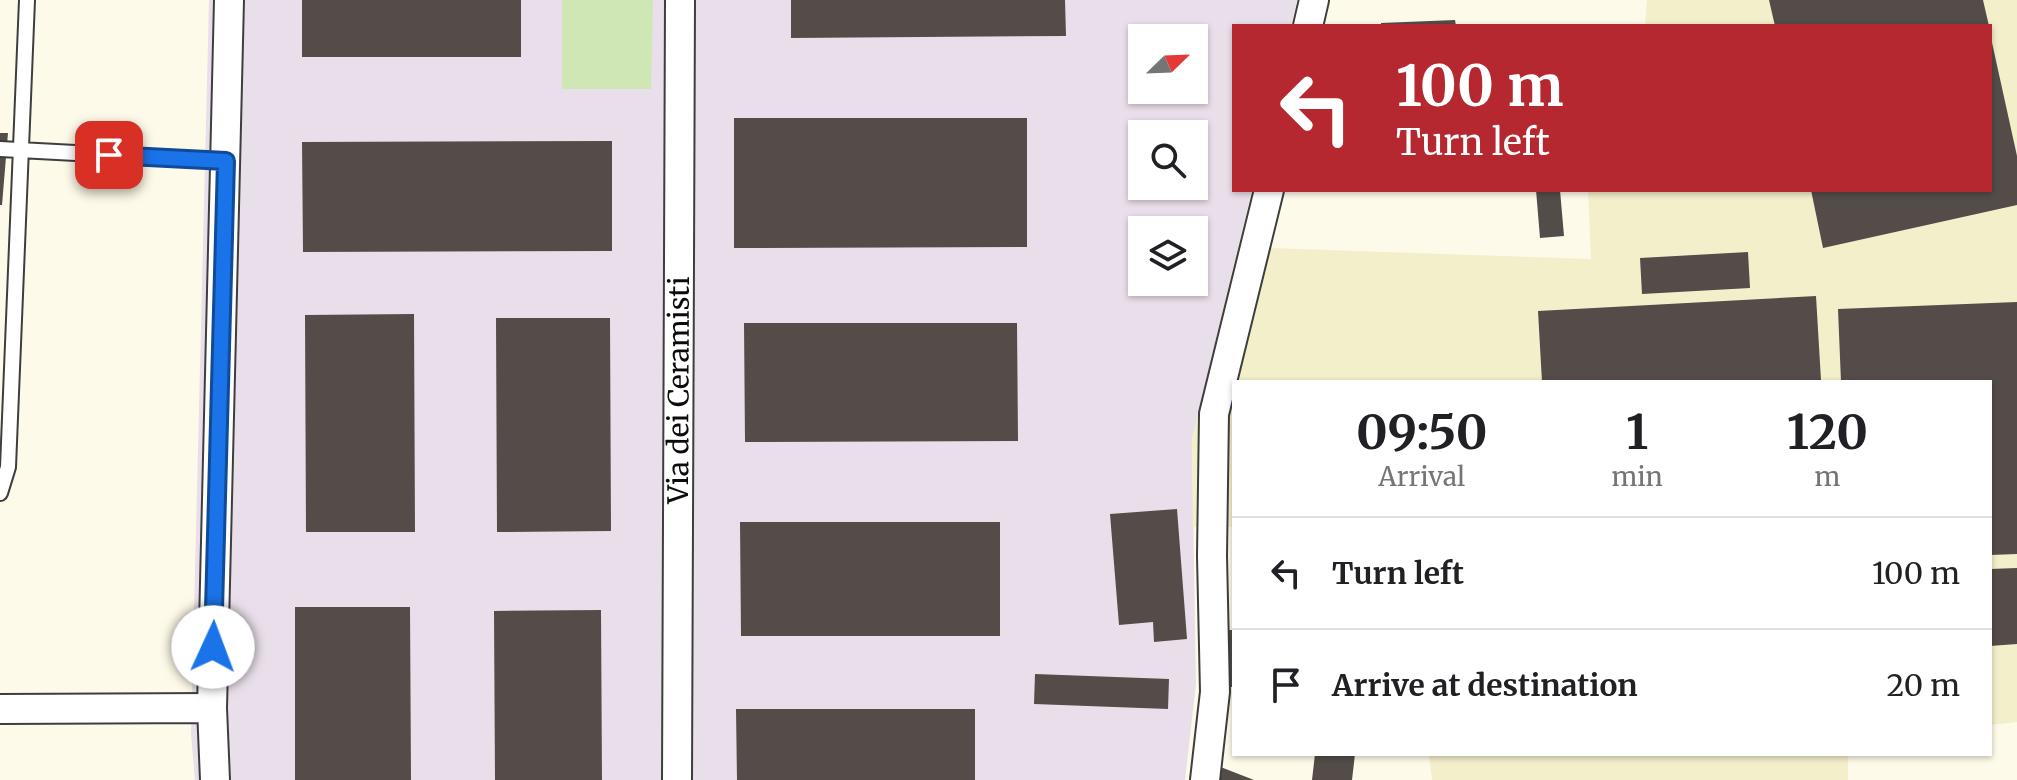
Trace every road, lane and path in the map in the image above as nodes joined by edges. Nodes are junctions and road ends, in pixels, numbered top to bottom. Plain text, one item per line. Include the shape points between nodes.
1 (27, 0) edge
2 (229, 0) edge
3 (680, 0) edge
4 (1314, 0) edge
5 (1308, 24) edge
6 (0, 149) edge
7 (21, 151) junction
8 (226, 161) junction
9 (1269, 192) edge
10 (0, 493) edge
11 (212, 708) junction
12 (0, 709) edge
13 (215, 780) edge
14 (677, 780) edge
15 (1205, 780) edge

1 - 7 lane
2 - 8 street
3 - 14 street, Via dei Ceramisti
4 - 5 street
6 - 7 lane
7 - 8 lane
7 - 10 lane via 8,467
8 - 11 street
9 - 15 street via 1214,414 1215,692
11 - 12 street
11 - 13 street

